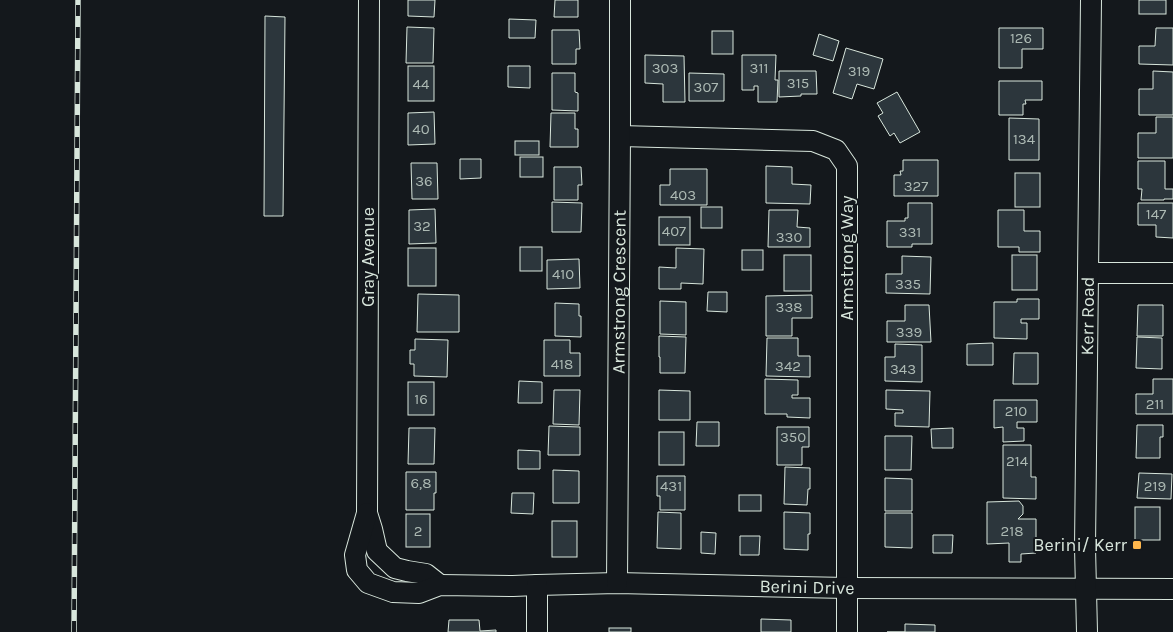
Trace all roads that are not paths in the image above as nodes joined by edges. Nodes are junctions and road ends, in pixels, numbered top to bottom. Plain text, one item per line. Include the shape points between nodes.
1 (368, 0) edge
2 (620, 0) edge
3 (1091, 0) edge
4 (620, 136) junction
5 (1089, 273) junction
6 (1173, 273) edge
7 (367, 513) junction
8 (617, 583) junction
9 (440, 585) junction
10 (537, 585) junction
11 (847, 588) junction
12 (1086, 589) junction
13 (1173, 590) edge
14 (537, 632) edge
15 (847, 632) edge
16 (1087, 632) edge

1 - 7 street, Gray Avenue
2 - 4 street, Armstrong Crescent
3 - 5 street, Kerr Road
4 - 8 street, Armstrong Crescent
4 - 11 street, Armstrong Way via 813,141 836,150 847,166
5 - 6 street
5 - 12 street, Kerr Road
7 - 9 street, Gray Avenue via 377,552 395,568 426,574
7 - 9 street, Gray Avenue via 355,555 358,570 368,583 393,592 419,593
8 - 10 street, Berini Drive
8 - 11 street, Berini Drive
9 - 10 street, Berini Drive
10 - 14 street
11 - 12 street, Berini Drive
11 - 15 street, Armstrong Way
12 - 13 street, Berini Drive
12 - 16 street, Kerr Road

